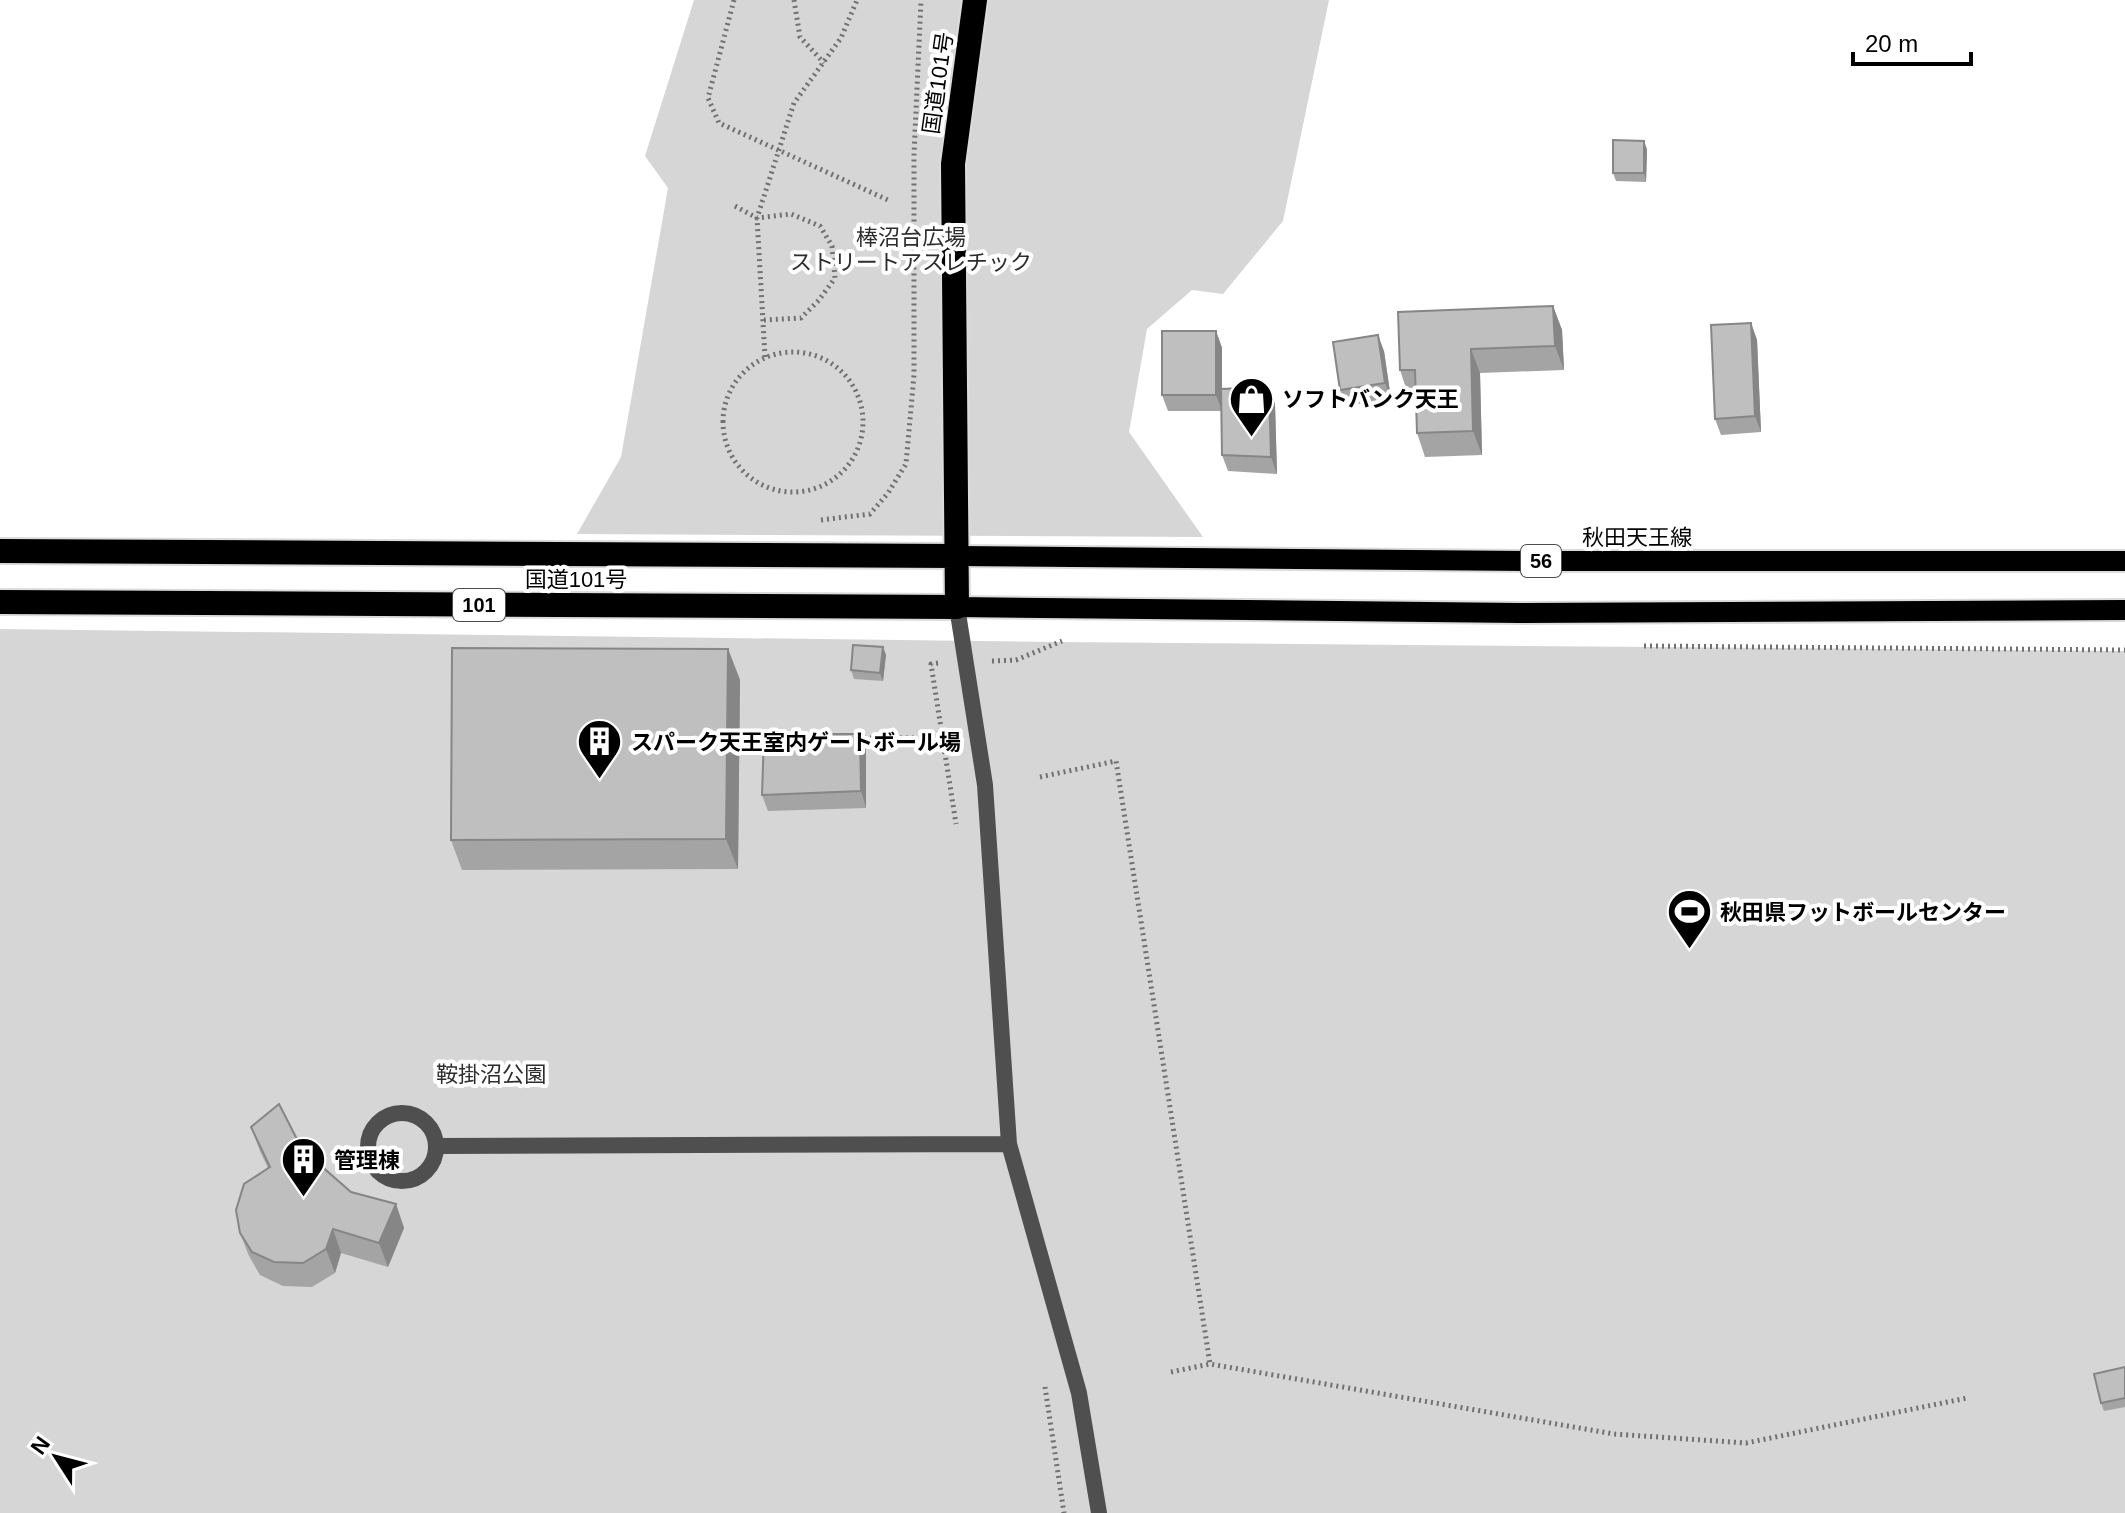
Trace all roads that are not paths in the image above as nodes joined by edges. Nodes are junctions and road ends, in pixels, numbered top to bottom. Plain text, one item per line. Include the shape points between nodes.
1 (975, 0) edge
2 (0, 551) edge
3 (957, 556) junction
4 (2125, 561) edge
5 (0, 602) edge
6 (957, 607) junction
7 (2125, 610) edge
8 (1009, 1144) junction
9 (436, 1146) junction
10 (1099, 1513) edge

1 - 3 highway, 国道101号 via 953,164
2 - 3 highway, 国道101号
3 - 4 main road, 秋田天王線 / 56
3 - 6 highway, 国道101号
5 - 6 highway, 国道101号 / 101
6 - 7 main road via 1519,613
6 - 8 lane via 985,785
8 - 9 lane
8 - 10 lane via 1079,1393
9 - 9 lane via 428,1169 408,1181 376,1170 367,1148 373,1127 401,1112 422,1118

